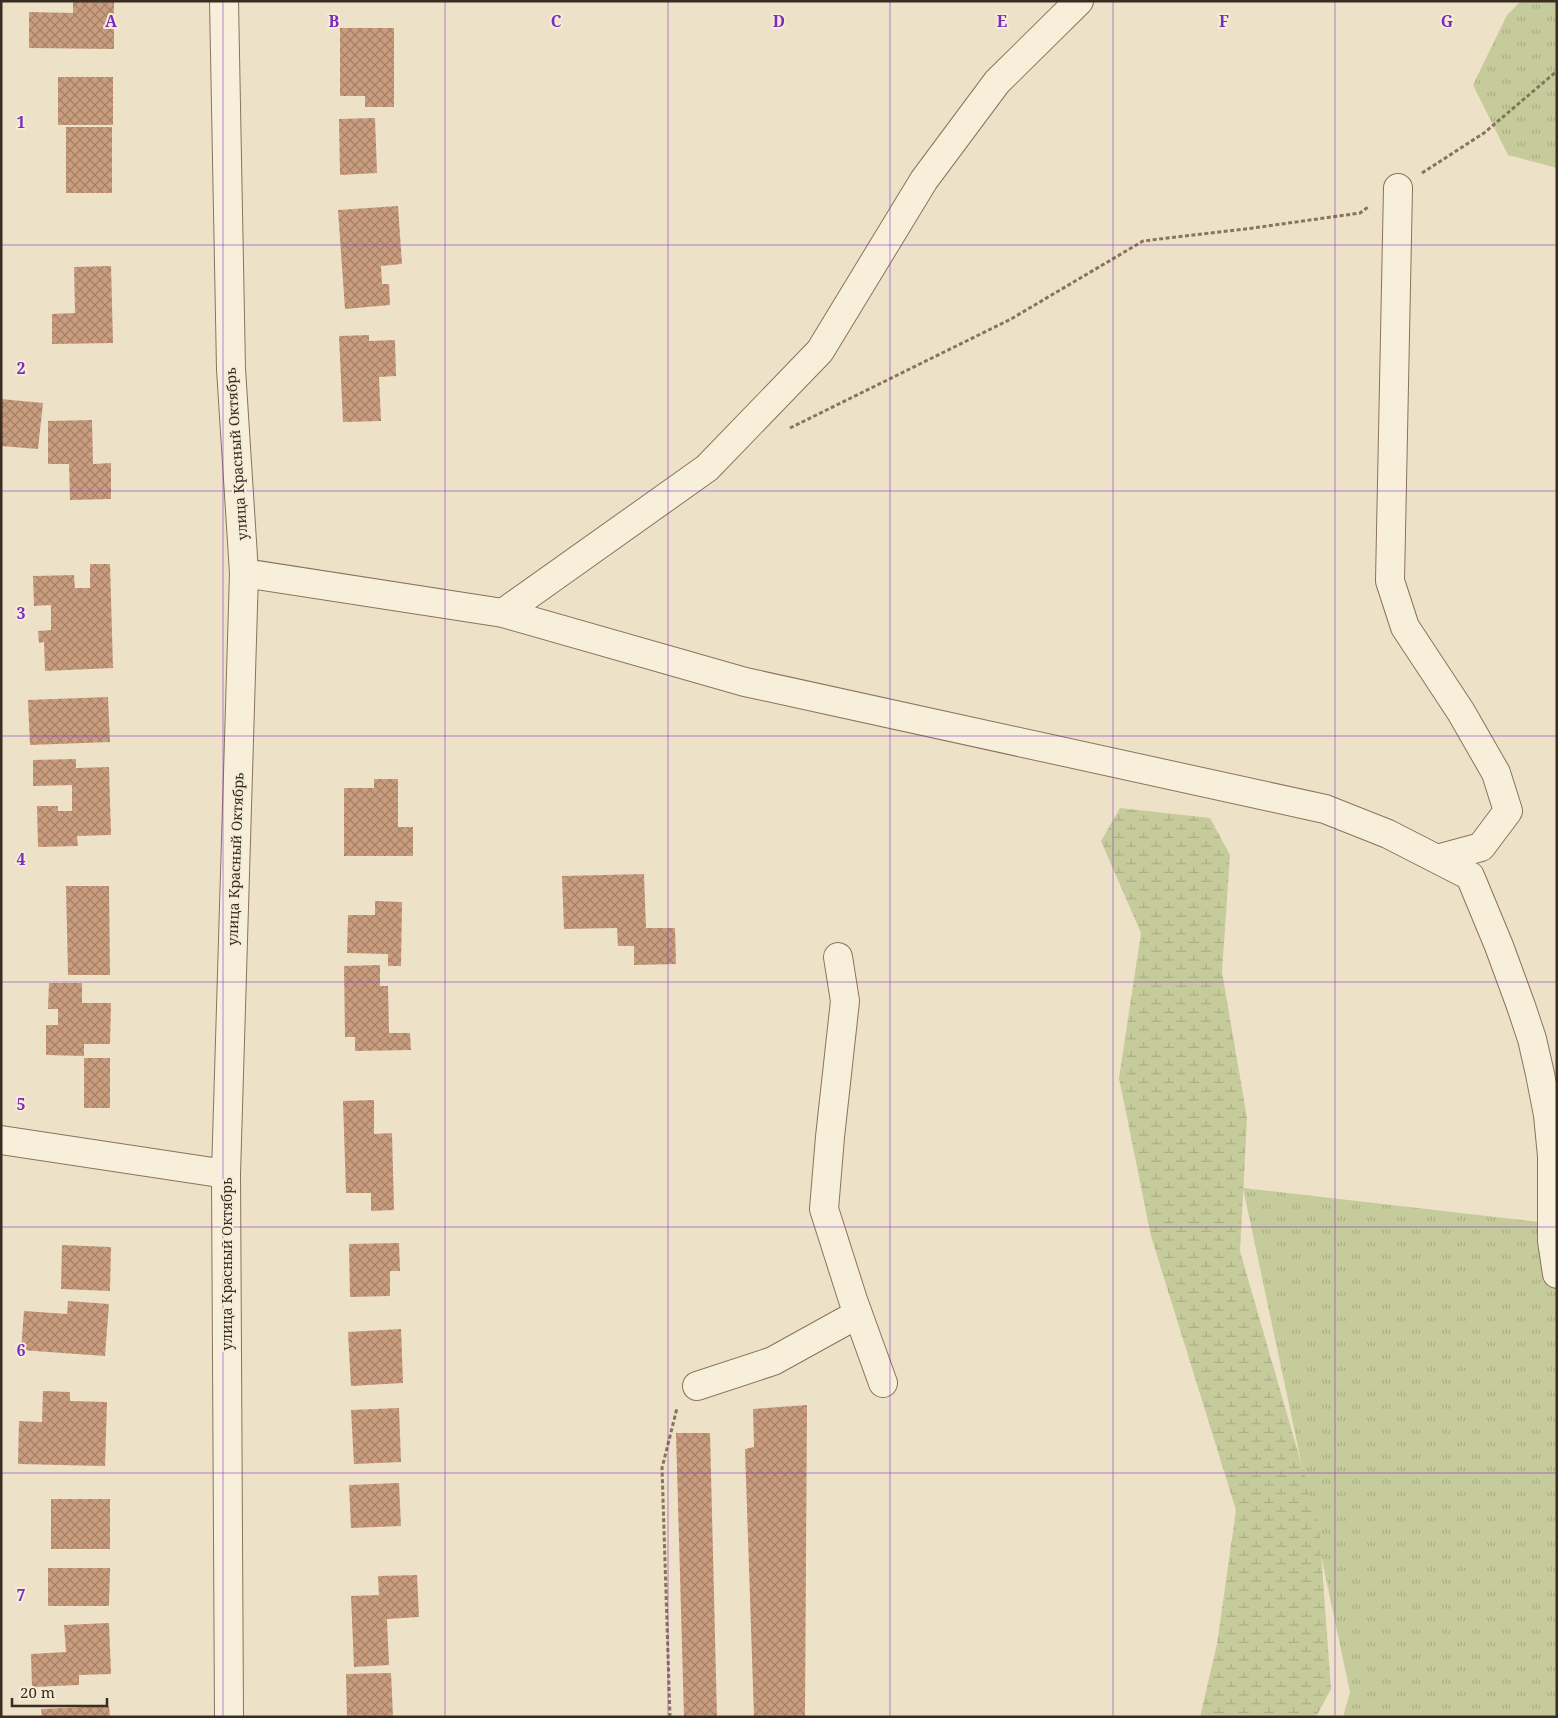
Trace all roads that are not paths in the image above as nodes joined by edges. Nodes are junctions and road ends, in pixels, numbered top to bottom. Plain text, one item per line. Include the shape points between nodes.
1 (224, 1) edge
2 (1079, 1) edge
3 (1398, 188) road end
4 (244, 573) junction
5 (503, 613) junction
6 (1437, 859) junction
7 (838, 957) dead end
8 (1, 1140) edge
9 (226, 1174) junction
10 (1557, 1274) edge
11 (858, 1314) junction
12 (883, 1382) dead end
13 (697, 1386) dead end
14 (229, 1717) edge

1 - 4 street, улица Красный Октябрь via 230,368
2 - 5 street via 996,82 924,180 820,351 707,468
3 - 6 street via 1390,581 1405,628 1461,712 1496,773 1508,812 1481,847
4 - 5 street
4 - 9 street, улица Красный Октябрь
5 - 6 street via 746,682 1324,809 1388,834
6 - 10 street via 1470,876 1532,1039 1548,1115 1552,1156 1552,1241
7 - 11 street via 846,1001 824,1209
8 - 9 street
9 - 14 street, улица Красный Октябрь
11 - 12 street
11 - 13 street via 774,1361

